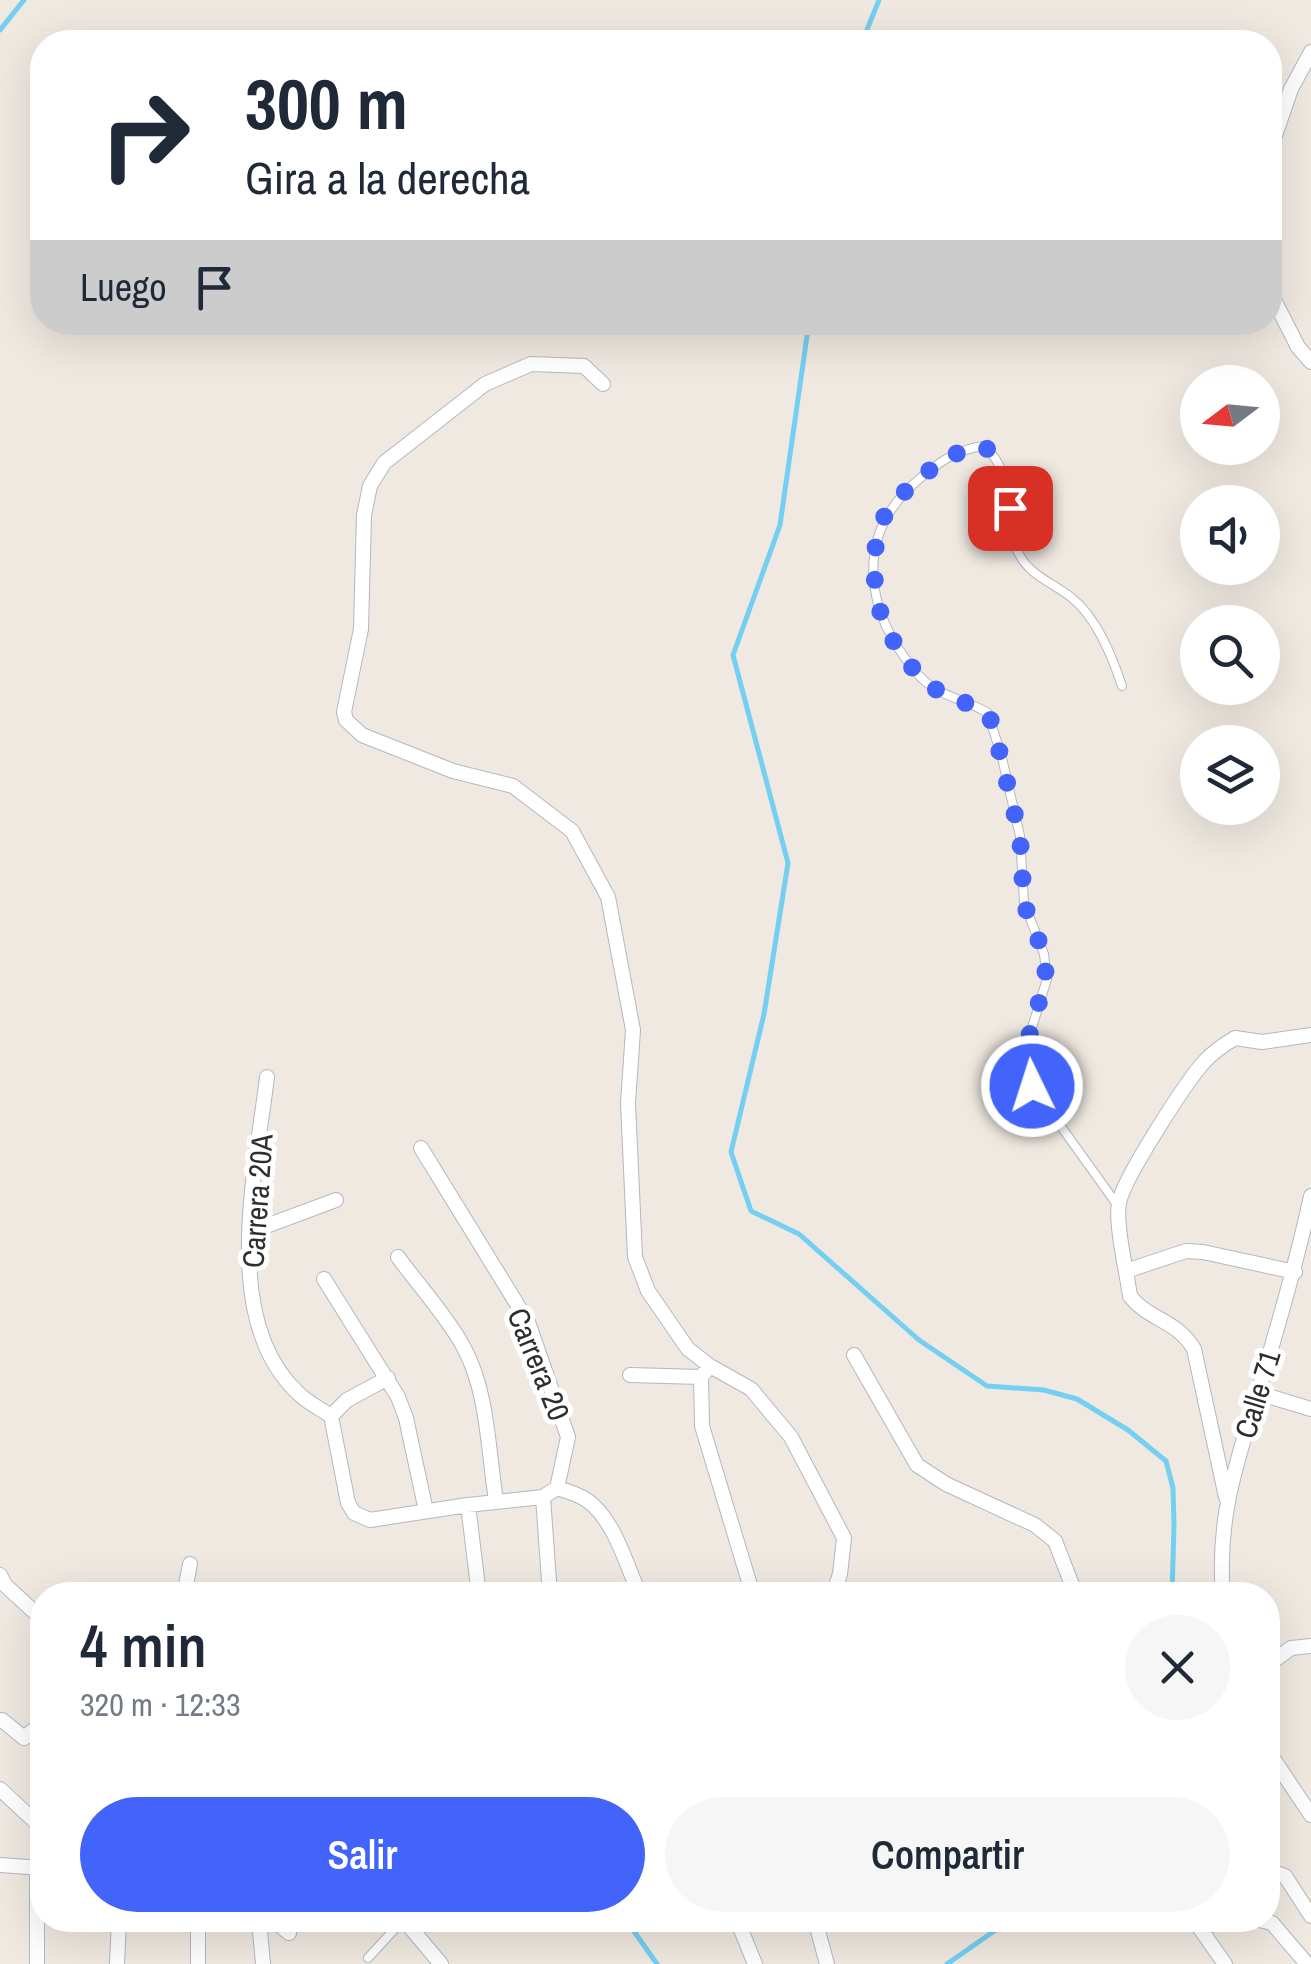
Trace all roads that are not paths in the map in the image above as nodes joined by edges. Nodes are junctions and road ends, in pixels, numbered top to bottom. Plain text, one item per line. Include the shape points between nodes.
1 (1311, 52) edge
2 (1282, 115) edge
3 (1282, 316) edge
4 (1311, 362) edge
5 (603, 384) dead end
6 (1122, 686) dead end
7 (1311, 1035) edge
8 (267, 1077) dead end
9 (421, 1148) dead end
10 (336, 1200) dead end
11 (1310, 1201) edge
12 (1118, 1206) junction
13 (250, 1232) junction
14 (398, 1257) dead end
15 (1126, 1270) junction
16 (1294, 1272) junction
17 (324, 1279) dead end
18 (854, 1355) dead end
19 (706, 1371) junction
20 (630, 1375) dead end
21 (388, 1378) junction
22 (1258, 1393) junction
23 (1311, 1409) edge
24 (331, 1416) junction
25 (557, 1488) junction
26 (1226, 1496) junction
27 (542, 1497) junction
28 (496, 1500) junction
29 (468, 1505) junction
30 (426, 1511) junction
31 (190, 1564) dead end
32 (0, 1574) edge
33 (187, 1582) edge
34 (477, 1582) edge
35 (549, 1582) edge
36 (634, 1582) edge
37 (750, 1582) edge
38 (836, 1582) edge
39 (1071, 1582) edge
40 (1222, 1582) edge
41 (30, 1608) edge
42 (1308, 1646) edge
43 (1280, 1656) edge
44 (1311, 1661) edge
45 (2, 1720) edge
46 (30, 1733) edge
47 (1280, 1769) edge
48 (0, 1789) edge
49 (1311, 1814) edge
50 (30, 1817) edge
51 (0, 1866) edge
52 (30, 1868) edge
53 (1280, 1874) edge
54 (1311, 1916) edge
55 (38, 1932) edge
56 (118, 1932) edge
57 (198, 1932) edge
58 (260, 1932) edge
59 (392, 1932) edge
60 (413, 1932) edge
61 (742, 1932) edge
62 (819, 1932) edge
63 (1202, 1932) edge
64 (1280, 1932) edge
65 (368, 1958) dead end
66 (37, 1964) edge
67 (117, 1964) edge
68 (198, 1964) edge
69 (263, 1964) edge
70 (441, 1964) edge
71 (754, 1964) edge
72 (828, 1964) edge
73 (1225, 1964) edge
74 (1307, 1964) edge

1 - 2 street
3 - 4 street
5 - 19 street via 584,366 531,364 485,384 384,462 364,514 362,628 344,712 362,735 453,772 513,786 572,831 608,896 633,1030 628,1103 635,1257 648,1291
6 - 12 lane via 1075,600 1040,578 1016,550 1005,478 984,446 931,468 894,504 878,530 878,608 918,675 941,694 988,713 1020,836 1024,904 1044,954 1046,978 1026,1047 1032,1086
7 - 12 street via 1262,1042 1235,1038 1217,1049 1126,1182
8 - 13 street, Carrera 20A
9 - 25 street, Carrera 20 via 528,1322 568,1437
10 - 13 street
11 - 16 street, Calle 71
12 - 15 street
13 - 24 street, Carrera 20A via 254,1307 264,1340 284,1378
14 - 28 street via 471,1362
15 - 16 street via 1204,1252
15 - 26 street via 1138,1306 1184,1332 1194,1349
16 - 22 street, Calle 71
17 - 21 street
18 - 39 street via 917,1465 1036,1525 1055,1542
19 - 20 street
19 - 37 street via 702,1426
19 - 38 street via 751,1389 791,1437 838,1522 845,1550
21 - 24 street
21 - 30 street via 406,1418
22 - 23 street
22 - 26 street, Calle 71
24 - 30 street via 354,1513 370,1520
25 - 27 street
25 - 36 street via 597,1508
26 - 40 street, Calle 71
27 - 28 street
27 - 35 street
28 - 29 street
29 - 30 street
29 - 34 street
31 - 33 street
32 - 41 street
42 - 43 street
42 - 44 street
45 - 46 street via 24,1738
47 - 49 street
48 - 50 street
51 - 52 street
53 - 54 street
55 - 66 street
56 - 67 street
57 - 68 street
58 - 69 street
59 - 65 lane
60 - 70 street
61 - 71 street
62 - 72 street
63 - 73 street
64 - 74 street

